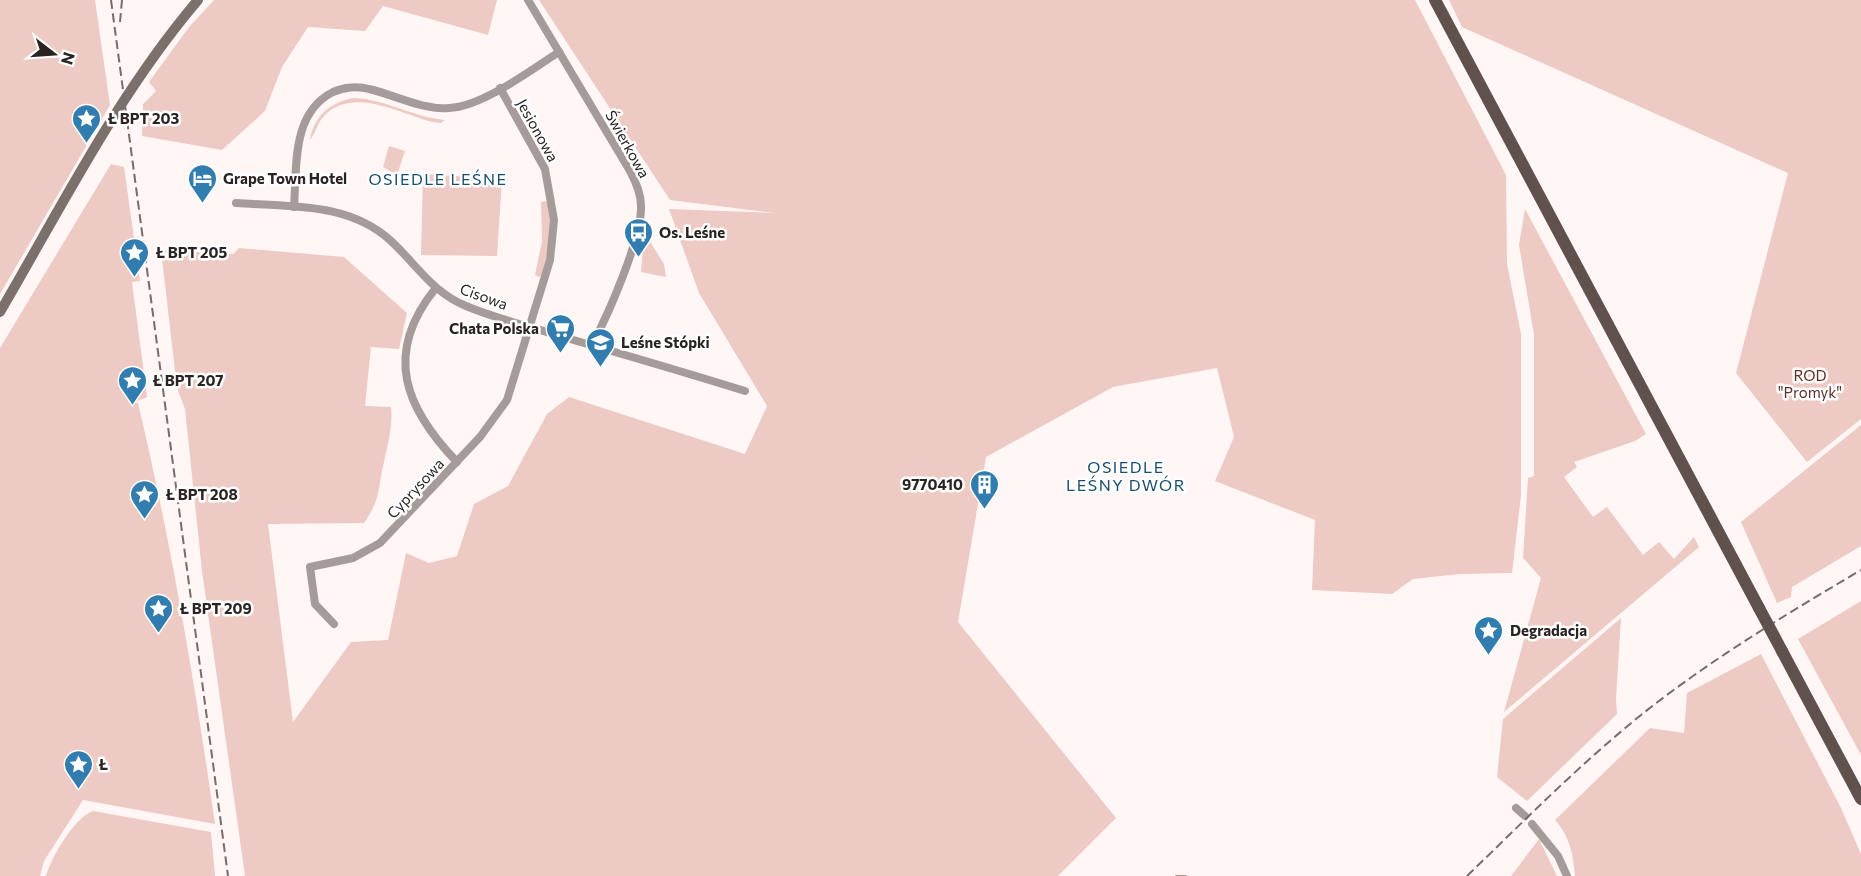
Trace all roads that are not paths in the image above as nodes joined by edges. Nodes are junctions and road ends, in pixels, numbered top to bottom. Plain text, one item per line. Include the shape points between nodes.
1 (198, 0) edge
2 (528, 0) edge
3 (1435, 0) edge
4 (559, 52) junction
5 (500, 88) junction
6 (236, 203) dead end
7 (294, 207) junction
8 (435, 289) junction
9 (0, 312) edge
10 (530, 327) junction
11 (592, 345) junction
12 (745, 391) dead end
13 (457, 462) junction
14 (334, 624) dead end
15 (1861, 799) edge
16 (1516, 808) dead end
17 (1525, 816) dead end
18 (1532, 824) dead end
19 (1567, 876) edge

1 - 9 main road via 124,98
2 - 4 street, Świerkowa
3 - 15 main road, bridge
4 - 5 street
4 - 11 street, Świerkowa via 636,182 641,205 638,228
5 - 7 street via 476,102 450,108 427,106 359,87 327,95 311,110 301,130
5 - 10 street, Jesionowa via 540,158 553,203 552,250
6 - 7 street, Cisowa
7 - 8 street, Cisowa via 334,210 375,227
8 - 10 street, Cisowa via 468,307
8 - 13 street via 413,324 407,375 419,417
10 - 11 street, Cisowa
10 - 13 street, Cyprysowa via 502,410
11 - 12 street, Cisowa
13 - 14 street, Cyprysowa via 380,543 353,558 310,567 315,604
16 - 17 street
18 - 19 street via 1558,855

